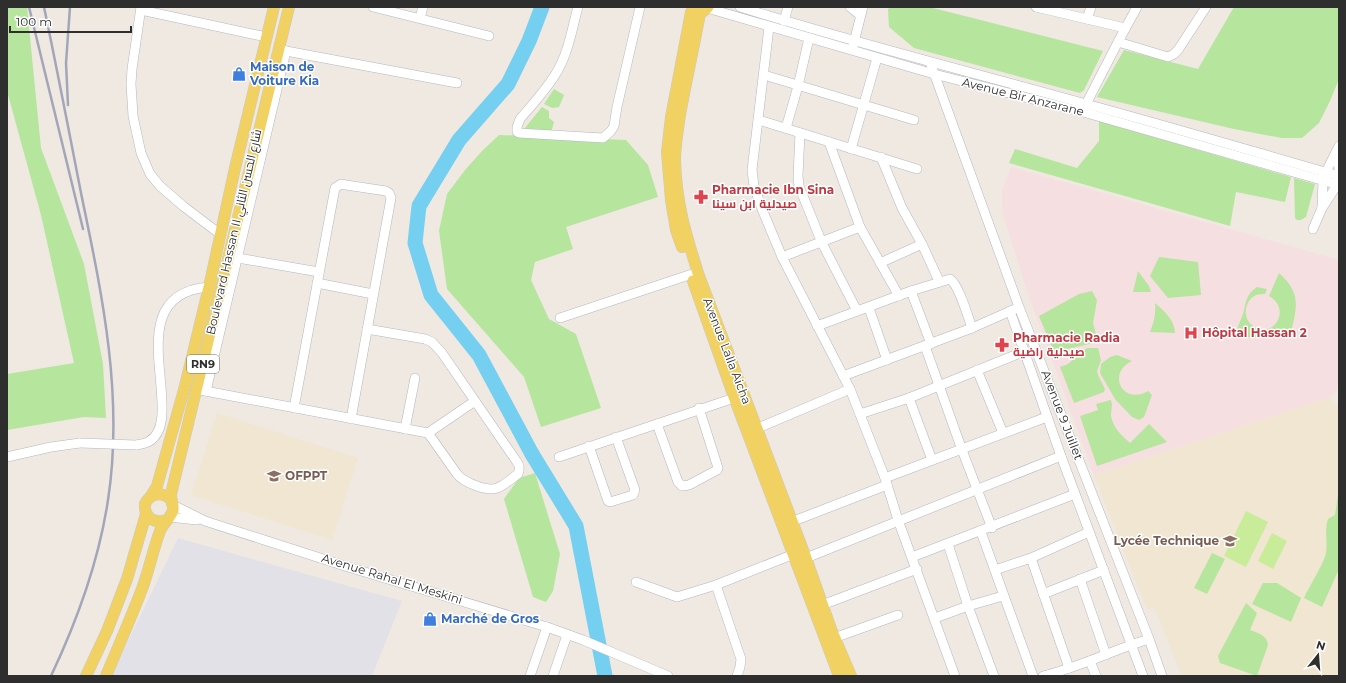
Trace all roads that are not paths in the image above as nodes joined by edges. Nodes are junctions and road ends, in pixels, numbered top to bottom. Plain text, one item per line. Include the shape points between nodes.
1 (274, 7) edge
2 (289, 7) edge
3 (373, 7) edge
4 (423, 7) edge
5 (578, 7) edge
6 (640, 7) edge
7 (740, 7) edge
8 (788, 7) edge
9 (850, 7) edge
10 (1038, 7) edge
11 (1091, 7) edge
12 (1138, 7) edge
13 (1206, 7) edge
14 (141, 8) edge
15 (698, 9) edge
16 (862, 11) edge
17 (420, 18) junction
18 (1087, 19) junction
19 (784, 21) junction
20 (769, 27) junction
21 (1125, 28) junction
22 (489, 36) dead end
23 (266, 37) junction
24 (810, 38) junction
25 (854, 40) junction
26 (1118, 42) junction
27 (282, 49) junction
28 (852, 51) junction
29 (877, 58) junction
30 (930, 62) junction
31 (934, 74) junction
32 (764, 75) junction
33 (457, 83) dead end
34 (798, 86) junction
35 (864, 104) junction
36 (1084, 108) junction
37 (759, 120) junction
38 (914, 120) dead end
39 (786, 128) junction
40 (800, 133) junction
41 (829, 142) junction
42 (1339, 148) edge
43 (851, 149) junction
44 (881, 157) junction
45 (917, 169) dead end
46 (1324, 176) junction
47 (1339, 179) edge
48 (1322, 208) junction
49 (860, 227) junction
50 (1313, 229) dead end
51 (220, 234) junction
52 (822, 243) junction
53 (922, 244) junction
54 (782, 257) junction
55 (238, 258) junction
56 (880, 263) junction
57 (319, 272) junction
58 (694, 273) junction
59 (939, 281) junction
60 (317, 283) junction
61 (209, 287) junction
62 (911, 291) junction
63 (373, 294) junction
64 (899, 296) junction
65 (1020, 307) junction
66 (869, 308) junction
67 (857, 311) junction
68 (1010, 311) junction
69 (560, 318) dead end
70 (817, 326) junction
71 (972, 328) junction
72 (367, 329) junction
73 (928, 345) junction
74 (1025, 351) junction
75 (887, 360) junction
76 (977, 370) junction
77 (843, 376) junction
78 (415, 378) dead end
79 (939, 385) junction
80 (850, 389) junction
81 (201, 391) junction
82 (739, 396) junction
83 (909, 398) junction
84 (474, 401) junction
85 (294, 408) junction
86 (699, 408) junction
87 (860, 414) junction
88 (1047, 417) junction
89 (351, 419) junction
90 (657, 424) junction
91 (405, 429) junction
92 (752, 431) junction
93 (1003, 433) junction
94 (428, 434) junction
95 (616, 437) junction
96 (589, 446) junction
97 (962, 450) junction
98 (1061, 456) junction
99 (7, 457) edge
100 (560, 457) dead end
101 (932, 460) junction
102 (886, 481) junction
103 (977, 489) junction
104 (1075, 494) junction
105 (151, 496) junction
106 (172, 504) junction
107 (146, 514) junction
108 (168, 518) junction
109 (898, 520) junction
110 (204, 521) junction
111 (791, 522) junction
112 (992, 528) junction
113 (981, 532) junction
114 (1089, 532) junction
115 (948, 544) junction
116 (794, 554) junction
117 (806, 558) junction
118 (912, 558) junction
119 (1030, 558) junction
120 (917, 569) junction
121 (995, 570) junction
122 (1104, 570) junction
123 (1080, 579) junction
124 (636, 582) dead end
125 (716, 585) junction
126 (1043, 594) junction
127 (1003, 596) junction
128 (822, 605) junction
129 (968, 606) junction
130 (898, 615) dead end
131 (935, 618) junction
132 (547, 627) junction
133 (567, 635) junction
134 (834, 638) junction
135 (1149, 639) junction
136 (1131, 644) junction
137 (1106, 655) junction
138 (1090, 661) junction
139 (1069, 668) junction
140 (86, 676) edge
141 (106, 676) edge
142 (530, 676) edge
143 (553, 676) edge
144 (668, 676) edge
145 (737, 676) edge
146 (839, 676) edge
147 (851, 676) edge
148 (955, 676) edge
149 (994, 676) edge
150 (1033, 676) edge
151 (1047, 676) edge
152 (1096, 676) edge
153 (1143, 676) edge
154 (1162, 676) edge

1 - 23 main road, Boulevard Hassan II شارع الحسن الثاني / RN9
2 - 27 main road, Boulevard Hassan II شارع الحسن الثاني / RN9
3 - 17 street
4 - 17 street
5 - 6 street via 568,45 554,78 520,119 517,127 519,133 603,138 610,133 614,126
7 - 19 street, Avenue Bir Anzarane
8 - 19 street
9 - 16 street
10 - 18 street
11 - 18 street
12 - 21 street
13 - 26 street via 1178,50 1168,58
14 - 23 street
14 - 51 street via 132,69 133,116 141,153 150,174 160,186
15 - 20 street, Avenue Bir Anzarane
15 - 58 main road, Avenue Lalla Aicha via 675,160 680,214
16 - 25 street
17 - 22 street
18 - 21 street
19 - 25 street, Avenue Bir Anzarane
20 - 24 street, Avenue Bir Anzarane
20 - 32 street
21 - 26 street
23 - 51 main road, Boulevard Hassan II شارع الحسن الثاني / RN9
24 - 28 street, Avenue Bir Anzarane
24 - 34 street
25 - 28 street
25 - 30 street, Avenue Bir Anzarane
26 - 36 street
27 - 33 street
27 - 55 street
27 - 81 main road, Boulevard Hassan II شارع الحسن الثاني / RN9
28 - 29 street, Avenue Bir Anzarane
29 - 31 street, Avenue Bir Anzarane
29 - 35 street
30 - 31 street, Avenue 9 Juillet
30 - 36 street, Avenue Bir Anzarane
31 - 36 street, Avenue Bir Anzarane
31 - 65 street, Avenue 9 Juillet
32 - 34 street
32 - 37 street
34 - 35 street
34 - 39 street
35 - 38 street
35 - 43 street
36 - 46 street, Avenue Bir Anzarane
37 - 39 street
37 - 54 street via 752,170 753,181
39 - 40 street
40 - 41 street
40 - 52 street via 799,186
41 - 43 street
41 - 49 street
42 - 46 street
42 - 47 street
43 - 44 street
44 - 45 street
44 - 53 street via 902,208
46 - 47 street, Avenue Bir Anzarane
46 - 48 street
47 - 48 street
48 - 50 street
49 - 52 street
49 - 56 street
51 - 61 main road, Boulevard Hassan II شارع الحسن الثاني / RN9
52 - 54 street
52 - 67 street
53 - 56 street
53 - 59 street
54 - 70 street
55 - 57 street
55 - 81 street
56 - 64 street
57 - 60 street
57 - 63 street via 335,188 346,184 388,192 391,198
58 - 69 street
58 - 82 main road, Avenue Lalla Aicha
59 - 62 street
59 - 71 street via 953,281
60 - 63 street
60 - 85 street
61 - 99 street, bridge via 196,288 178,296 165,308 161,317 160,421 156,434 149,441 136,444 51,447
61 - 105 main road, Boulevard Hassan II شارع الحسن الثاني / RN9 via 158,486
62 - 64 street
62 - 73 street
63 - 72 street
64 - 66 street
65 - 68 street
65 - 135 street, Avenue 9 Juillet
66 - 67 street
66 - 75 street
67 - 70 street
68 - 71 street
68 - 74 street
70 - 77 street
71 - 73 street
72 - 84 street via 432,342
72 - 89 street
73 - 75 street
73 - 79 street
74 - 76 street
74 - 88 street
75 - 77 street
76 - 79 street
76 - 93 street
77 - 80 street
78 - 91 street
79 - 83 street
79 - 97 street
80 - 87 street
80 - 92 street
81 - 85 street
81 - 106 main road, Boulevard Hassan II شارع الحسن الثاني / RN9 via 171,494
82 - 86 street
82 - 92 main road, Avenue Lalla Aicha
83 - 87 street
83 - 101 street
84 - 94 street
84 - 94 street via 519,466 518,474 503,485 490,489 461,479
85 - 89 street
86 - 90 street
86 - 90 street via 718,468 689,484 682,486 678,482
87 - 102 street
88 - 93 street
88 - 98 street
89 - 91 street
90 - 95 street
91 - 94 street
92 - 111 main road, Avenue Lalla Aicha
92 - 116 main road, Avenue Lalla Aicha
93 - 97 street
95 - 96 street
95 - 96 street via 635,490 633,495 616,501 608,501
96 - 100 street
97 - 101 street
97 - 103 street
98 - 103 street
98 - 104 street
101 - 102 street
102 - 109 street
102 - 111 street
103 - 109 street
103 - 112 street
104 - 112 street
104 - 114 street
105 - 106 main road via 164,495
105 - 107 main road, RN9 via 145,504
106 - 108 main road, RN9 via 172,513
106 - 110 street, Avenue Rahal El Meskini
107 - 108 main road via 155,522
107 - 140 main road, RN9 via 127,579
108 - 110 street, Avenue Rahal El Meskini
108 - 141 main road, RN9 via 161,529 142,589
109 - 117 street
109 - 118 street
110 - 132 street, Avenue Rahal El Meskini
111 - 117 main road, Avenue Lalla Aicha
112 - 113 street
113 - 115 street
113 - 121 street
114 - 119 street
114 - 122 street
115 - 118 street
115 - 129 street
116 - 125 street
116 - 146 main road, Avenue Lalla Aicha
117 - 128 main road, Avenue Lalla Aicha
118 - 120 street
119 - 121 street
119 - 126 street
120 - 128 street
120 - 131 street
121 - 127 street
122 - 123 street
122 - 136 street
123 - 126 street
123 - 137 street
124 - 125 street via 677,597
125 - 145 street via 741,659
126 - 139 street
127 - 129 street
127 - 150 street
128 - 134 main road, Avenue Lalla Aicha
129 - 131 street
129 - 149 street
130 - 134 street
131 - 148 street
132 - 133 street, Avenue Rahal El Meskini
132 - 142 street
133 - 143 street
133 - 144 street, Avenue Rahal El Meskini
134 - 147 main road, Avenue Lalla Aicha
135 - 136 street
135 - 154 street, Avenue 9 Juillet
136 - 137 street
136 - 153 street
137 - 138 street
138 - 139 street
138 - 152 street
139 - 151 street

